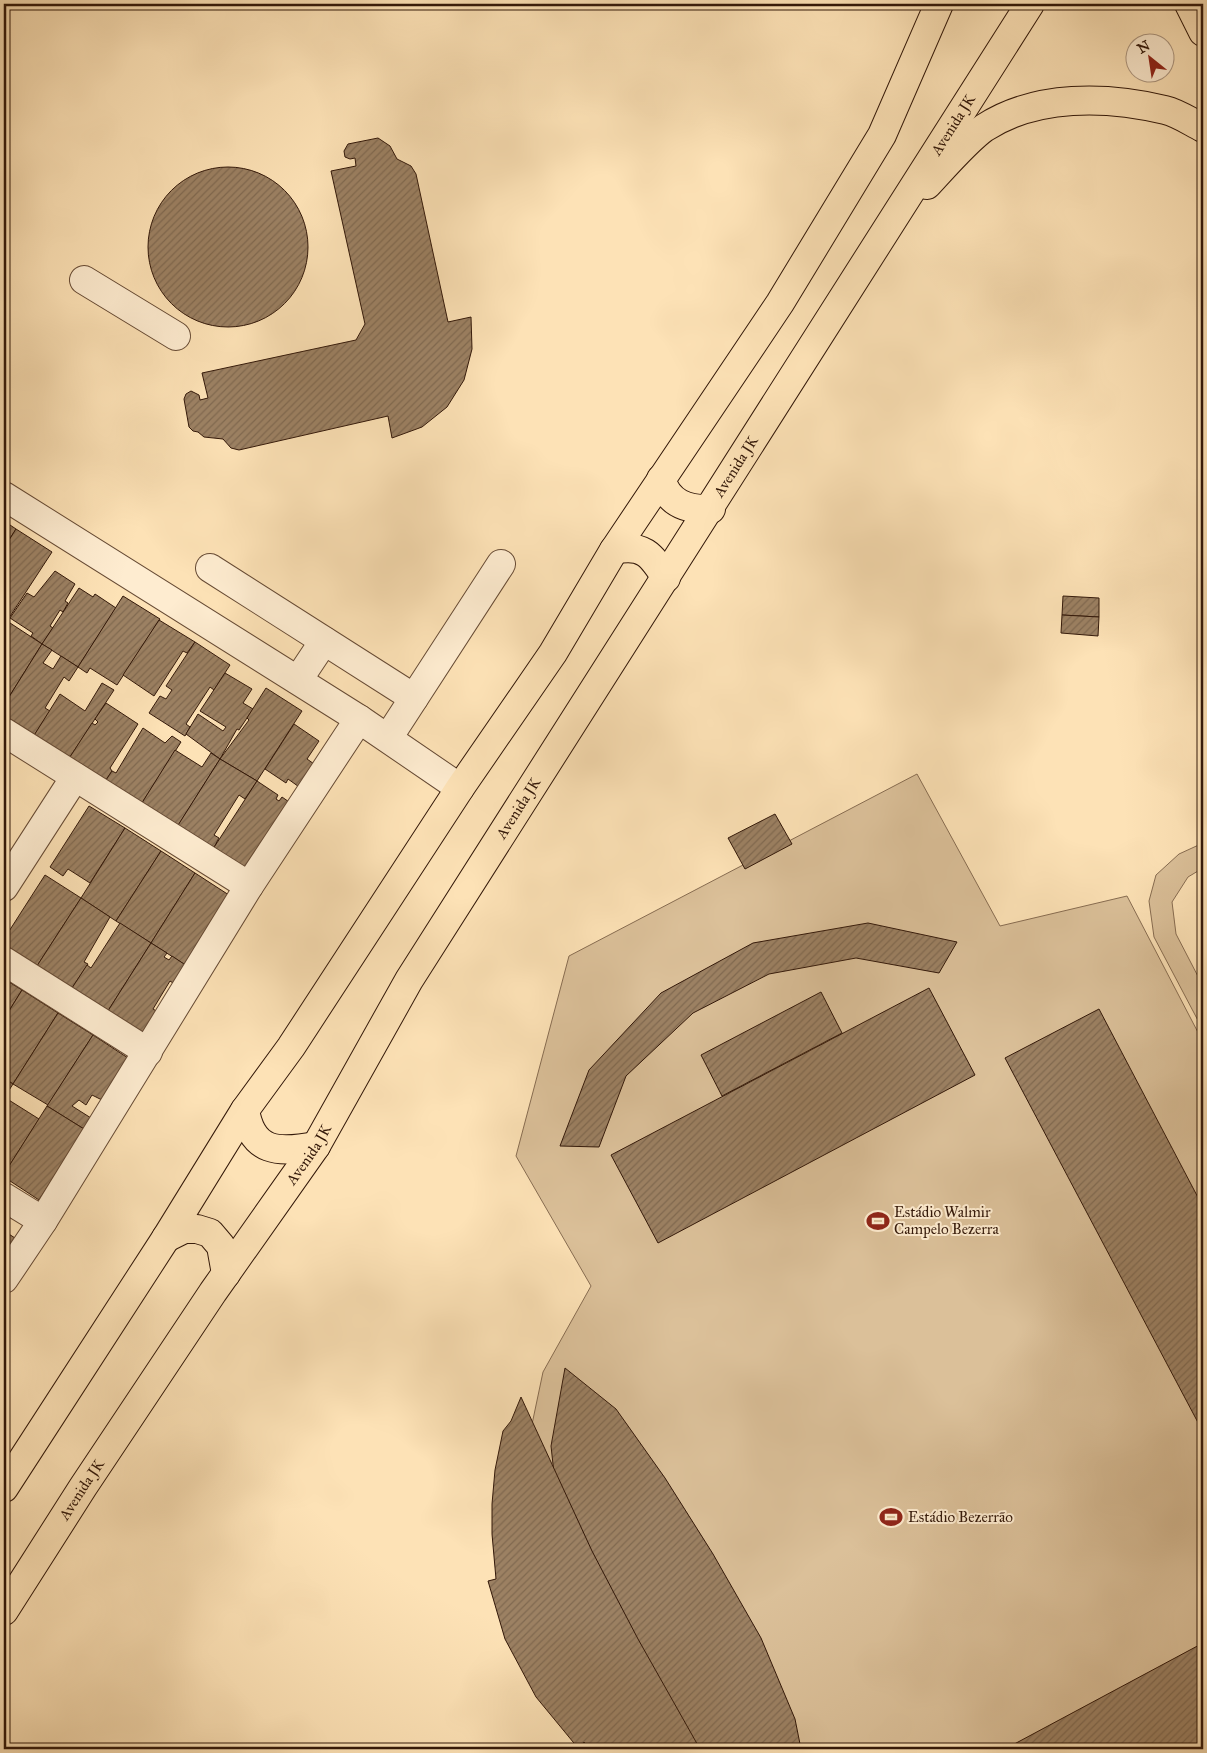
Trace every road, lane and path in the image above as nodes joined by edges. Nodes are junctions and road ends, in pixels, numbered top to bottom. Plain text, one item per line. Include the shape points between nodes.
1 (939, 4) edge
2 (1030, 4) edge
3 (1189, 4) edge
4 (1203, 32) edge
5 (1203, 128) edge
6 (890, 221) junction
7 (84, 280) dead end
8 (176, 336) dead end
9 (661, 479) junction
10 (4, 496) edge
11 (711, 509) junction
12 (614, 550) junction
13 (501, 564) dead end
14 (210, 568) dead end
15 (666, 578) junction
16 (324, 641) junction
17 (298, 680) junction
18 (414, 698) junction
19 (359, 719) junction
20 (4, 732) edge
21 (388, 738) junction
22 (75, 777) junction
23 (460, 788) junction
24 (249, 886) junction
25 (4, 887) edge
26 (4, 962) edge
27 (148, 1052) junction
28 (245, 1110) junction
29 (316, 1146) junction
30 (4, 1197) edge
31 (42, 1221) junction
32 (166, 1238) junction
33 (226, 1274) junction
34 (4, 1279) edge
35 (4, 1488) edge
36 (4, 1611) edge

1 - 9 main road via 882,135 780,303
2 - 6 main road, Avenida JK
3 - 4 main road
5 - 6 main road via 1167,110 1112,102 1052,103 1018,110 983,129
6 - 11 main road, Avenida JK
7 - 8 street
9 - 11 main road via 664,490 685,507
9 - 12 main road
10 - 17 street
11 - 15 main road, Avenida JK
12 - 15 main road via 631,547 644,552
12 - 23 main road via 553,653
13 - 18 street
14 - 16 street
15 - 29 main road, Avenida JK via 409,980
16 - 17 street
16 - 18 street
17 - 19 street
18 - 21 street
19 - 21 street
19 - 24 street
20 - 22 street
21 - 23 street
22 - 24 street
22 - 25 street
23 - 28 main road via 291,1047
24 - 27 street
26 - 27 street
27 - 31 street
28 - 29 main road via 248,1128 263,1145 280,1150
28 - 32 main road
29 - 33 main road, Avenida JK
30 - 31 street
31 - 34 street
32 - 33 main road via 184,1229 210,1233 221,1246
32 - 35 main road
33 - 36 main road, Avenida JK via 82,1487

